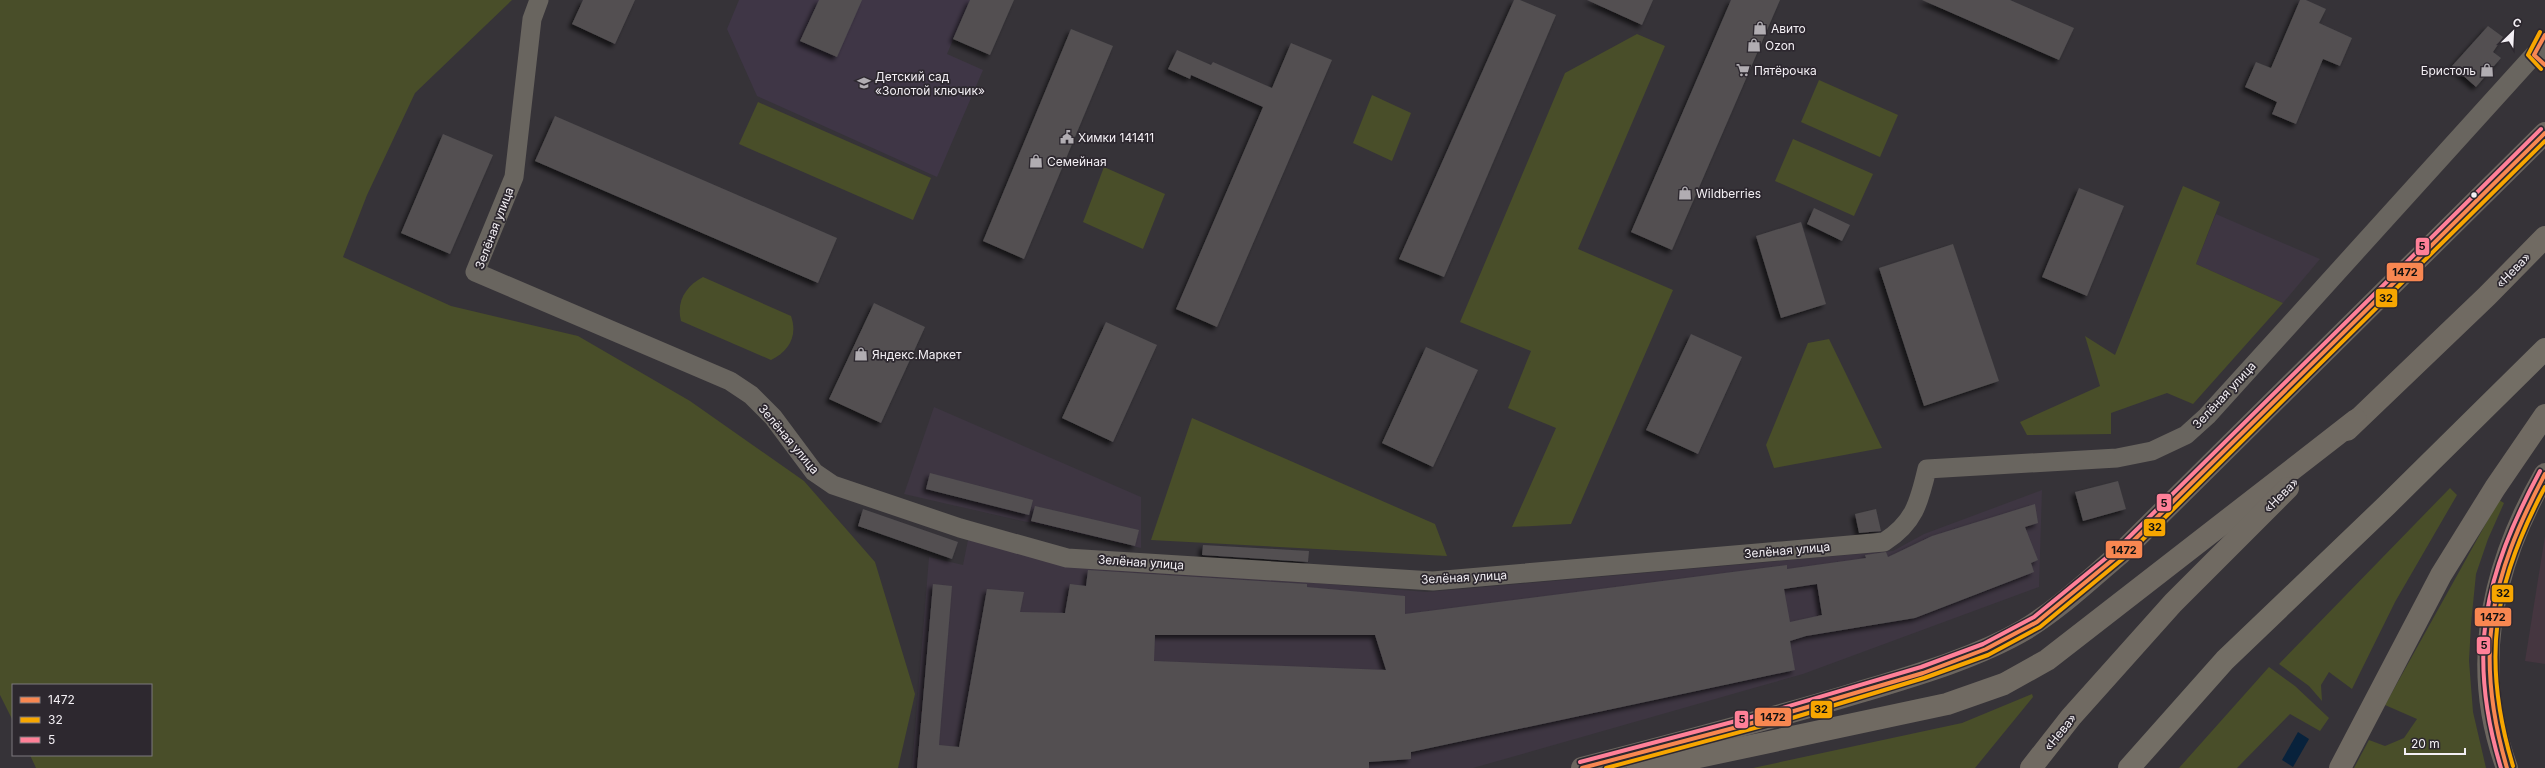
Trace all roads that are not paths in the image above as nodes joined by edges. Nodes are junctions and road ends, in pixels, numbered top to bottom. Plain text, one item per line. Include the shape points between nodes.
1 (540, 0) edge
2 (2541, 56) edge
3 (2545, 133) edge
4 (2545, 237) edge
5 (2545, 349) edge
6 (2545, 415) edge
7 (2356, 420) junction
8 (2545, 474) edge
9 (1582, 768) edge
10 (1638, 768) edge
11 (2031, 768) edge
12 (2129, 768) edge
13 (2340, 768) edge
14 (2507, 768) edge

1 - 2 street, Зелёная улица via 532,19 514,177 475,272 730,381 752,395 773,417 814,472 833,485 960,528 1067,558 1434,581 1884,542 1899,533 1918,505 1927,469 2117,458 2152,451 2186,435 2207,416
3 - 9 street via 2121,553 2078,590 2024,630 1976,652 1895,682 1764,721
4 - 7 highway, «Нева» via 2487,296
5 - 12 main road via 2225,660
6 - 13 highway via 2495,488 2442,575 2373,701
7 - 10 highway via 2077,637 2046,660 2004,684 1947,704 1701,757
7 - 11 highway, «Нева» via 2173,603 2071,717
8 - 14 street via 2526,507 2505,559 2492,609 2488,644 2488,683 2494,725

